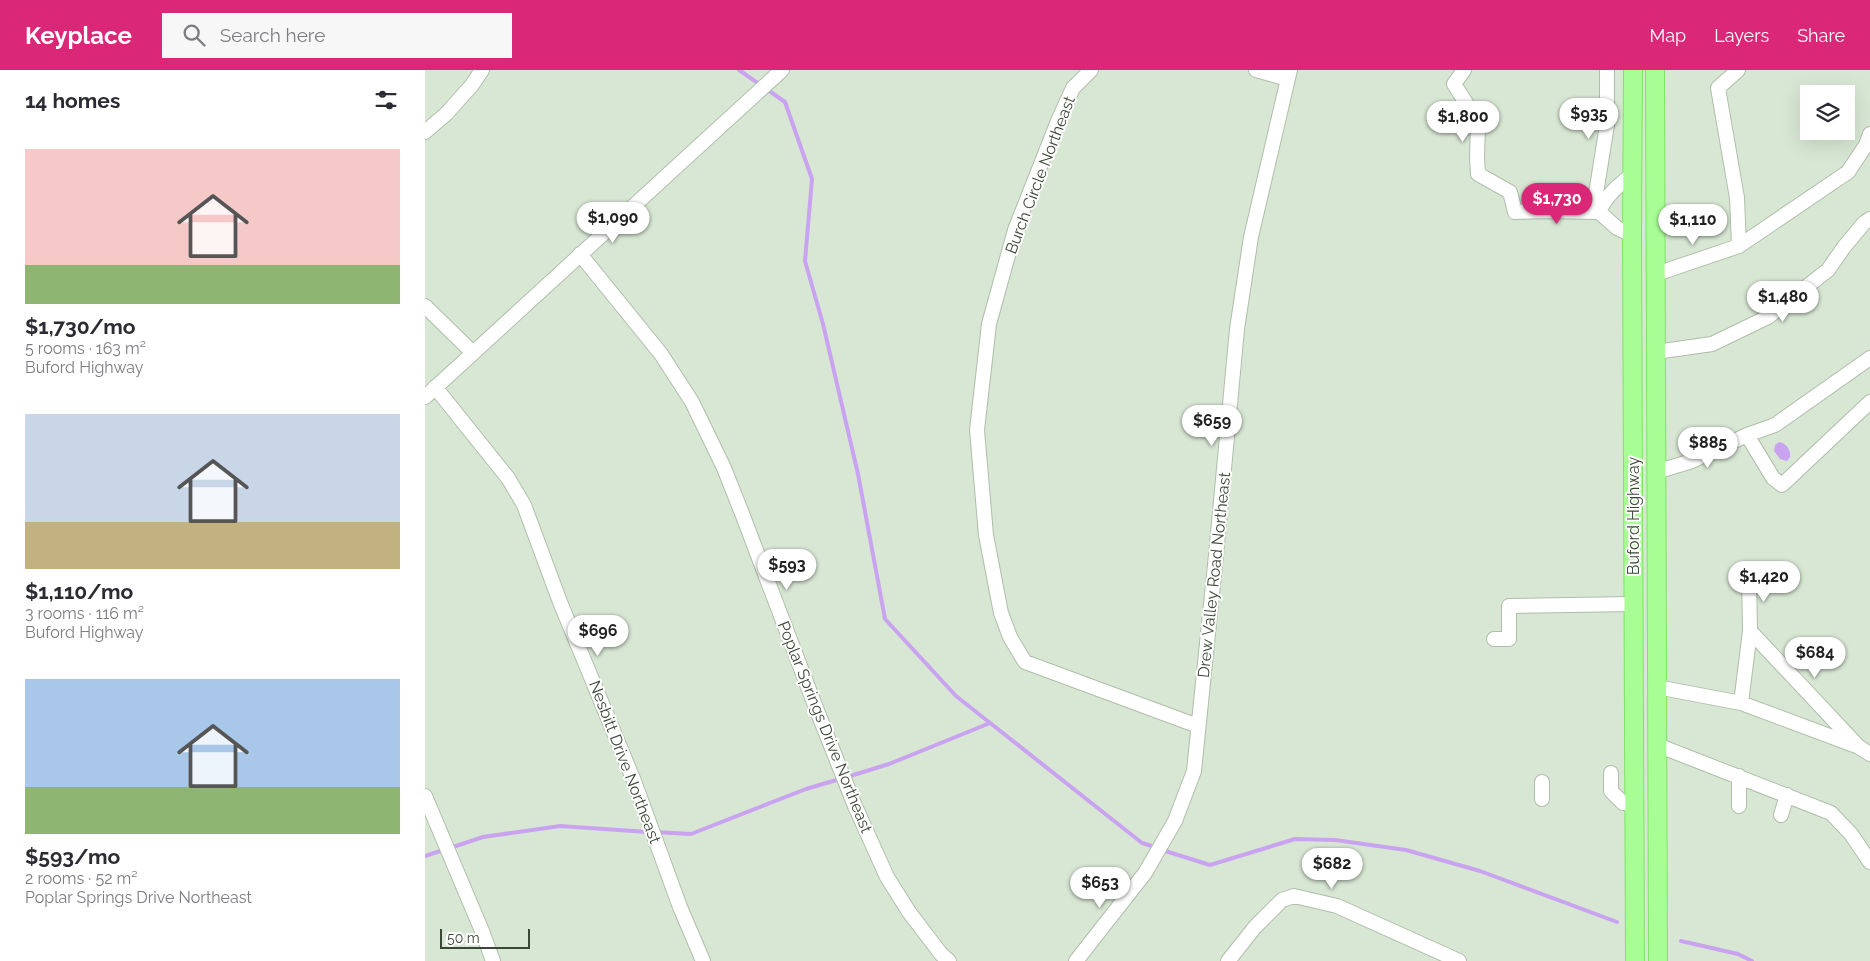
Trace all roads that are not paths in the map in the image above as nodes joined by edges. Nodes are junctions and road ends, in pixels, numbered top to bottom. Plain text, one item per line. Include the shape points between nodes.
1 (482, 70) edge
2 (782, 70) edge
3 (1091, 70) edge
4 (1256, 70) edge
5 (1464, 70) edge
6 (1607, 70) edge
7 (1633, 70) edge
8 (1655, 70) edge
9 (1738, 70) edge
10 (1289, 75) edge
11 (425, 132) edge
12 (1870, 134) edge
13 (1633, 174) junction
14 (1596, 212) junction
15 (1870, 219) edge
16 (1632, 235) junction
17 (1739, 246) junction
18 (580, 254) junction
19 (1656, 274) junction
20 (425, 306) edge
21 (472, 352) junction
22 (1656, 352) junction
23 (1870, 358) edge
24 (430, 392) edge
25 (1870, 402) edge
26 (1747, 435) junction
27 (1656, 472) junction
28 (1749, 576) dead end
29 (1633, 604) junction
30 (1750, 631) junction
31 (1494, 639) dead end
32 (1657, 687) junction
33 (1741, 703) junction
34 (1199, 726) junction
35 (1657, 745) junction
36 (1865, 751) edge
37 (1611, 773) dead end
38 (1739, 776) junction
39 (1542, 782) dead end
40 (425, 796) edge
41 (1787, 796) junction
42 (1542, 798) dead end
43 (1635, 804) junction
44 (1739, 806) dead end
45 (1781, 815) dead end
46 (1870, 862) edge
47 (1436, 956) edge
48 (493, 961) edge
49 (703, 961) edge
50 (949, 961) edge
51 (1076, 961) edge
52 (1229, 961) edge
53 (1459, 961) edge
54 (1635, 961) edge
55 (1657, 961) edge

1 - 11 street via 473,85
2 - 18 street
3 - 34 street, Burch Circle Northeast via 1073,88 1036,174 1015,230 989,324 977,430 986,536 1001,613 1025,662
4 - 10 street
5 - 14 street via 1454,84 1479,122 1478,174 1510,192 1515,212
6 - 14 street via 1607,125
7 - 13 main road, Buford Highway
8 - 19 main road, Buford Highway
9 - 17 street via 1718,88 1737,198
10 - 34 street, Drew Valley Road Northeast via 1251,237 1237,329
12 - 17 street via 1849,172
13 - 14 street via 1618,185
13 - 16 main road, Buford Highway
14 - 16 street
15 - 22 street via 1828,270 1768,317 1712,344
16 - 29 main road, Buford Highway
17 - 19 street
18 - 21 street
18 - 50 street, Poplar Springs Drive Northeast via 661,354 692,402 724,468 816,708 887,878 909,912
19 - 22 main road, Buford Highway
20 - 21 street
21 - 24 street
22 - 27 main road, Buford Highway
23 - 26 street via 1775,425
24 - 49 street, Nesbitt Drive Northeast via 508,478 523,506
25 - 26 street via 1782,486 1773,478
26 - 27 street via 1692,461
27 - 32 main road, Buford Highway
28 - 30 street
29 - 31 street via 1509,606 1509,639
29 - 43 main road, Buford Highway
30 - 33 street
30 - 36 street
32 - 33 street
32 - 35 main road, Buford Highway
33 - 36 street
34 - 51 street, Drew Valley Road Northeast via 1193,771 1175,821 1145,873
35 - 38 street
35 - 55 main road, Buford Highway
37 - 43 street via 1611,791 1623,803
38 - 41 street
38 - 44 street
39 - 42 street
40 - 48 street
41 - 45 street
41 - 46 street via 1831,813 1851,834
43 - 54 main road, Buford Highway
47 - 52 street via 1337,906 1294,896 1282,900
47 - 53 street

